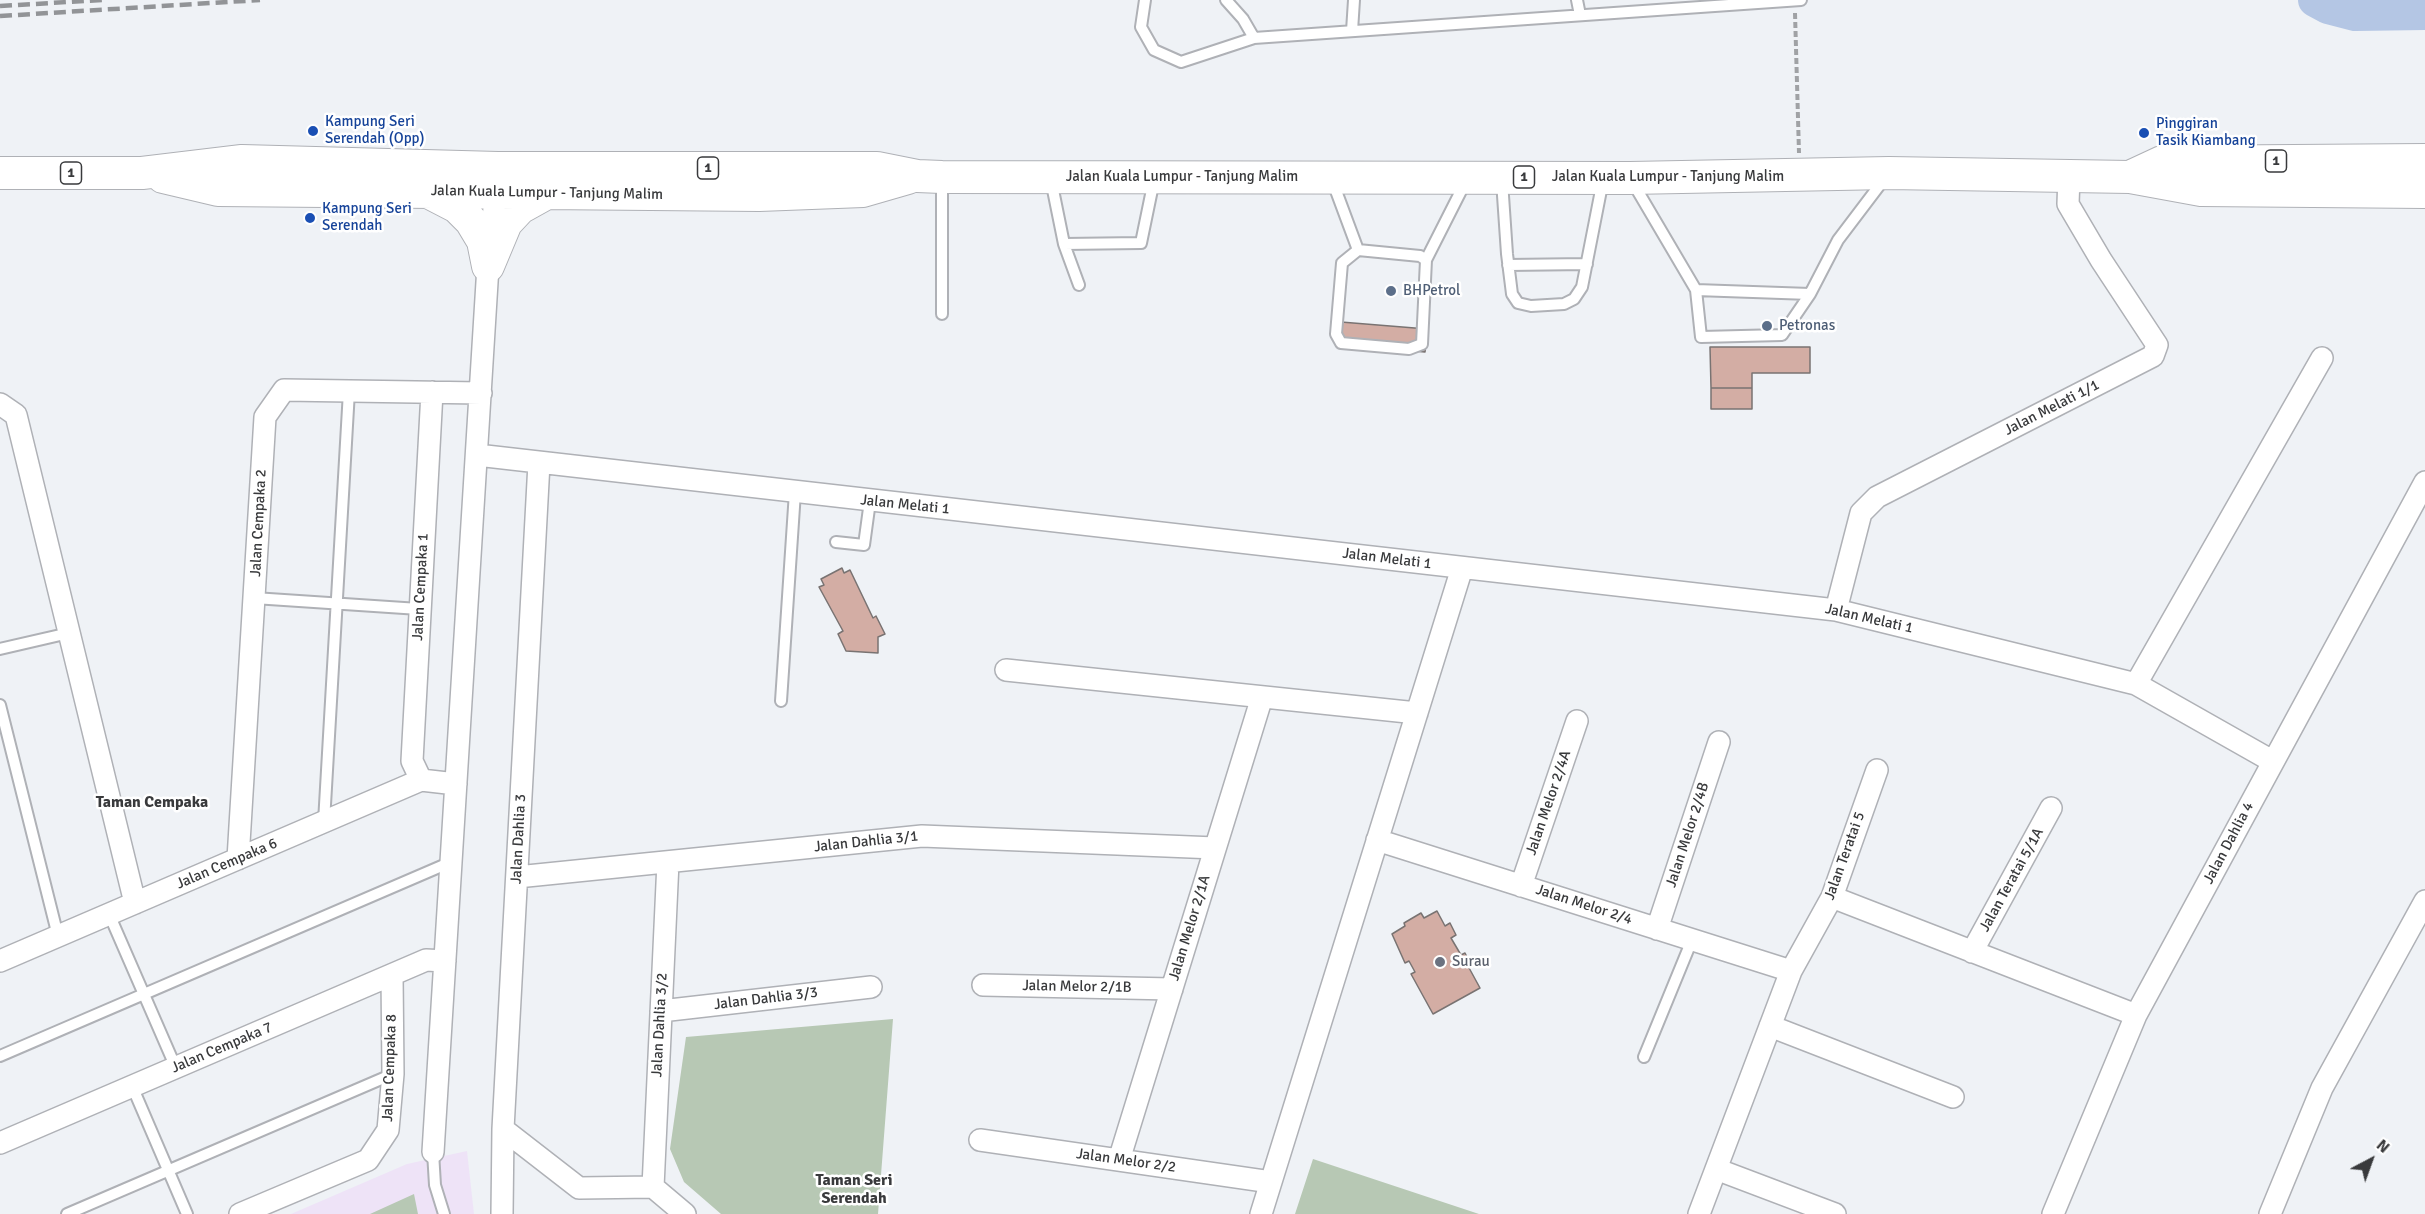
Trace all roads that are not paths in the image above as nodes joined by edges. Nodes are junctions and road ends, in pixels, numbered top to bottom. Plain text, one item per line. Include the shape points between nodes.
1 (1145, 0) edge
2 (1226, 0) edge
3 (1354, 0) edge
4 (1577, 0) edge
5 (1795, 0) edge
6 (1801, 0) edge
7 (1580, 15) junction
8 (1352, 31) junction
9 (1254, 38) junction
10 (2425, 160) edge
11 (142, 172) junction
12 (1889, 173) junction
13 (0, 174) edge
14 (930, 176) junction
15 (2069, 176) junction
16 (1050, 177) junction
17 (1155, 177) junction
18 (1331, 177) junction
19 (1468, 177) junction
20 (1502, 177) junction
21 (2130, 177) junction
22 (1617, 178) junction
23 (497, 180) junction
24 (427, 192) junction
25 (2425, 192) edge
26 (547, 193) junction
27 (1064, 244) junction
28 (1358, 250) junction
29 (1426, 260) junction
30 (1587, 264) junction
31 (1508, 265) junction
32 (488, 266) junction
33 (1079, 285) dead end
34 (1696, 290) junction
35 (1810, 294) junction
36 (942, 314) dead end
37 (2322, 358) dead end
38 (349, 391) junction
39 (432, 392) junction
40 (480, 393) junction
41 (0, 404) edge
42 (477, 454) junction
43 (539, 463) junction
44 (2425, 482) edge
45 (795, 492) junction
46 (870, 501) junction
47 (836, 542) dead end
48 (1462, 568) junction
49 (254, 598) junction
50 (336, 604) junction
51 (419, 609) junction
52 (1836, 610) junction
53 (69, 633) junction
54 (0, 649) edge
55 (1006, 670) dead end
56 (2136, 684) junction
57 (1262, 697) junction
58 (781, 701) dead end
59 (0, 705) edge
60 (1417, 712) junction
61 (1577, 721) dead end
62 (1719, 742) dead end
63 (2272, 761) junction
64 (1877, 770) dead end
65 (421, 780) junction
66 (456, 784) junction
67 (2051, 808) dead end
68 (324, 822) junction
69 (1377, 840) junction
70 (1215, 848) junction
71 (238, 859) junction
72 (451, 862) junction
73 (668, 862) junction
74 (517, 877) junction
75 (1521, 886) junction
76 (1832, 897) junction
77 (135, 903) junction
78 (109, 914) junction
79 (2422, 914) edge
80 (1657, 929) junction
81 (58, 936) junction
82 (1692, 940) junction
83 (1972, 952) junction
84 (0, 961) edge
85 (445, 961) junction
86 (1791, 971) junction
87 (392, 975) junction
88 (983, 985) dead end
89 (871, 987) dead end
90 (1172, 989) junction
91 (144, 994) junction
92 (661, 1011) junction
93 (2136, 1016) junction
94 (1770, 1026) junction
95 (0, 1056) edge
96 (1644, 1057) dead end
97 (176, 1068) junction
98 (393, 1074) junction
99 (132, 1086) junction
100 (1953, 1097) dead end
101 (503, 1129) junction
102 (980, 1140) dead end
103 (0, 1143) edge
104 (433, 1152) joint
105 (1119, 1160) junction
106 (1716, 1169) junction
107 (168, 1170) junction
108 (1271, 1182) junction
109 (653, 1187) junction
110 (67, 1214) edge
111 (187, 1214) edge
112 (240, 1214) edge
113 (444, 1214) edge
114 (502, 1214) edge
115 (685, 1214) edge
116 (1261, 1214) edge
117 (1699, 1214) edge
118 (1835, 1214) edge
119 (2053, 1214) edge
120 (2270, 1214) edge

1 - 9 lane via 1142,27 1154,50 1181,62
2 - 9 lane via 1244,19
3 - 8 lane
4 - 7 lane
5 - 6 lane
5 - 7 lane
7 - 8 lane
8 - 9 lane
10 - 21 main road, Jalan Kuala Lumpur - Tanjung Malim / 1 via 2162,162
11 - 13 main road, Jalan Kuala Lumpur - Tanjung Malim / 1
11 - 23 main road, Jalan Kuala Lumpur - Tanjung Malim / 1 via 242,161
11 - 24 main road, Jalan Kuala Lumpur - Tanjung Malim / 1 via 218,190
12 - 15 main road, Jalan Kuala Lumpur - Tanjung Malim / 1
12 - 22 main road, Jalan Kuala Lumpur - Tanjung Malim / 1
12 - 35 lane via 1838,240
14 - 16 main road, Jalan Kuala Lumpur - Tanjung Malim / 1
14 - 23 main road, Jalan Kuala Lumpur - Tanjung Malim / 1 via 877,168
14 - 26 main road, Jalan Kuala Lumpur - Tanjung Malim / 1 via 863,191 759,195
14 - 36 lane
15 - 21 main road, Jalan Kuala Lumpur - Tanjung Malim / 1
15 - 52 street, Jalan Melati 1/1 via 2068,204 2157,345 2153,356 1877,497 1861,513
16 - 17 main road, Jalan Kuala Lumpur - Tanjung Malim / 1
16 - 27 lane
17 - 18 main road, Jalan Kuala Lumpur - Tanjung Malim / 1
17 - 27 lane via 1141,243
18 - 19 main road, Jalan Kuala Lumpur - Tanjung Malim / 1
18 - 28 lane
19 - 20 main road, Jalan Kuala Lumpur - Tanjung Malim / 1
19 - 29 lane
20 - 22 main road, Jalan Kuala Lumpur - Tanjung Malim / 1
20 - 31 lane
21 - 25 main road, Jalan Kuala Lumpur - Tanjung Malim / 1 via 2201,190
22 - 30 lane
22 - 34 lane
23 - 24 main road, Jalan Kuala Lumpur - Tanjung Malim / 1
23 - 26 main road, Jalan Kuala Lumpur - Tanjung Malim / 1
23 - 32 street
24 - 32 main road via 457,207 471,221 483,241
26 - 32 main road via 520,208 506,223
27 - 33 lane
28 - 29 lane via 1420,256
28 - 29 lane via 1342,263 1336,334 1341,343 1409,349 1422,344
30 - 31 lane
30 - 31 lane via 1582,287 1574,299 1564,304 1531,306 1518,303 1512,294
32 - 40 street
34 - 35 lane
34 - 35 lane via 1701,337 1782,335
37 - 56 street
38 - 39 street, Jalan Cempaka 2
38 - 49 street, Jalan Cempaka 2 via 284,390 265,417
38 - 50 lane
39 - 40 street, Jalan Cempaka 2
39 - 51 street, Jalan Cempaka 1
40 - 42 street
41 - 53 street via 16,415
42 - 43 street, Jalan Melati 1
42 - 66 street
43 - 45 street, Jalan Melati 1
43 - 74 street, Jalan Dahlia 3
44 - 63 street, Jalan Dahlia 4
45 - 46 street, Jalan Melati 1
45 - 58 lane
46 - 47 lane via 864,545
46 - 48 street, Jalan Melati 1
48 - 52 street, Jalan Melati 1
48 - 60 street
49 - 50 lane
49 - 71 street, Jalan Cempaka 2
50 - 51 lane
50 - 68 lane
51 - 65 street, Jalan Cempaka 1 via 412,761
52 - 56 street, Jalan Melati 1
53 - 54 lane
53 - 77 street
55 - 57 street
56 - 63 street, Jalan Melati 1
57 - 60 street
57 - 70 street, Jalan Melor 2/1A
59 - 81 lane
60 - 69 street
61 - 75 street, Jalan Melor 2/4A
62 - 80 street, Jalan Melor 2/4B
63 - 93 street, Jalan Dahlia 4
64 - 76 street, Jalan Teratai 5
65 - 66 street, Jalan Cempaka 6
65 - 68 street, Jalan Cempaka 6
66 - 72 street
67 - 83 street, Jalan Teratai 5/1A
68 - 71 street, Jalan Cempaka 6
69 - 75 street, Jalan Melor 2/4
69 - 108 street
70 - 73 street, Jalan Dahlia 3/1 via 922,836
70 - 90 street, Jalan Melor 2/1A
71 - 77 street, Jalan Cempaka 6
72 - 85 street
72 - 91 lane
73 - 74 street, Jalan Dahlia 3/1
73 - 92 street, Jalan Dahlia 3/2
74 - 101 street, Jalan Dahlia 3
75 - 80 street, Jalan Melor 2/4
76 - 83 street
76 - 86 street, Jalan Teratai 5
77 - 78 street, Jalan Cempaka 6
78 - 81 street, Jalan Cempaka 6
78 - 91 lane
79 - 120 street via 2322,1088
80 - 82 street, Jalan Melor 2/4
81 - 84 street, Jalan Cempaka 6
82 - 86 street, Jalan Melor 2/4
82 - 96 lane
83 - 93 street
85 - 87 street, Jalan Cempaka 7 via 426,960
85 - 104 street
86 - 94 street, Jalan Teratai 5
87 - 97 street, Jalan Cempaka 7
87 - 98 street, Jalan Cempaka 8
88 - 90 street, Jalan Melor 2/1B
89 - 92 street, Jalan Dahlia 3/3
90 - 105 street, Jalan Melor 2/1A
91 - 95 lane
91 - 97 lane
92 - 109 street, Jalan Dahlia 3/2
93 - 119 street, Jalan Dahlia 4
94 - 100 street
94 - 106 street, Jalan Teratai 5
97 - 99 street, Jalan Cempaka 7
98 - 107 lane
98 - 112 street, Jalan Cempaka 8 via 388,1130 368,1160
99 - 103 street, Jalan Cempaka 7
99 - 107 lane
101 - 109 street via 579,1188
101 - 114 street, Jalan Dahlia 3
102 - 105 street, Jalan Melor 2/2
104 - 113 lane via 435,1185
105 - 108 street, Jalan Melor 2/2
106 - 117 street, Jalan Teratai 5
106 - 118 street
107 - 110 lane
107 - 111 lane
108 - 116 street
109 - 115 street

